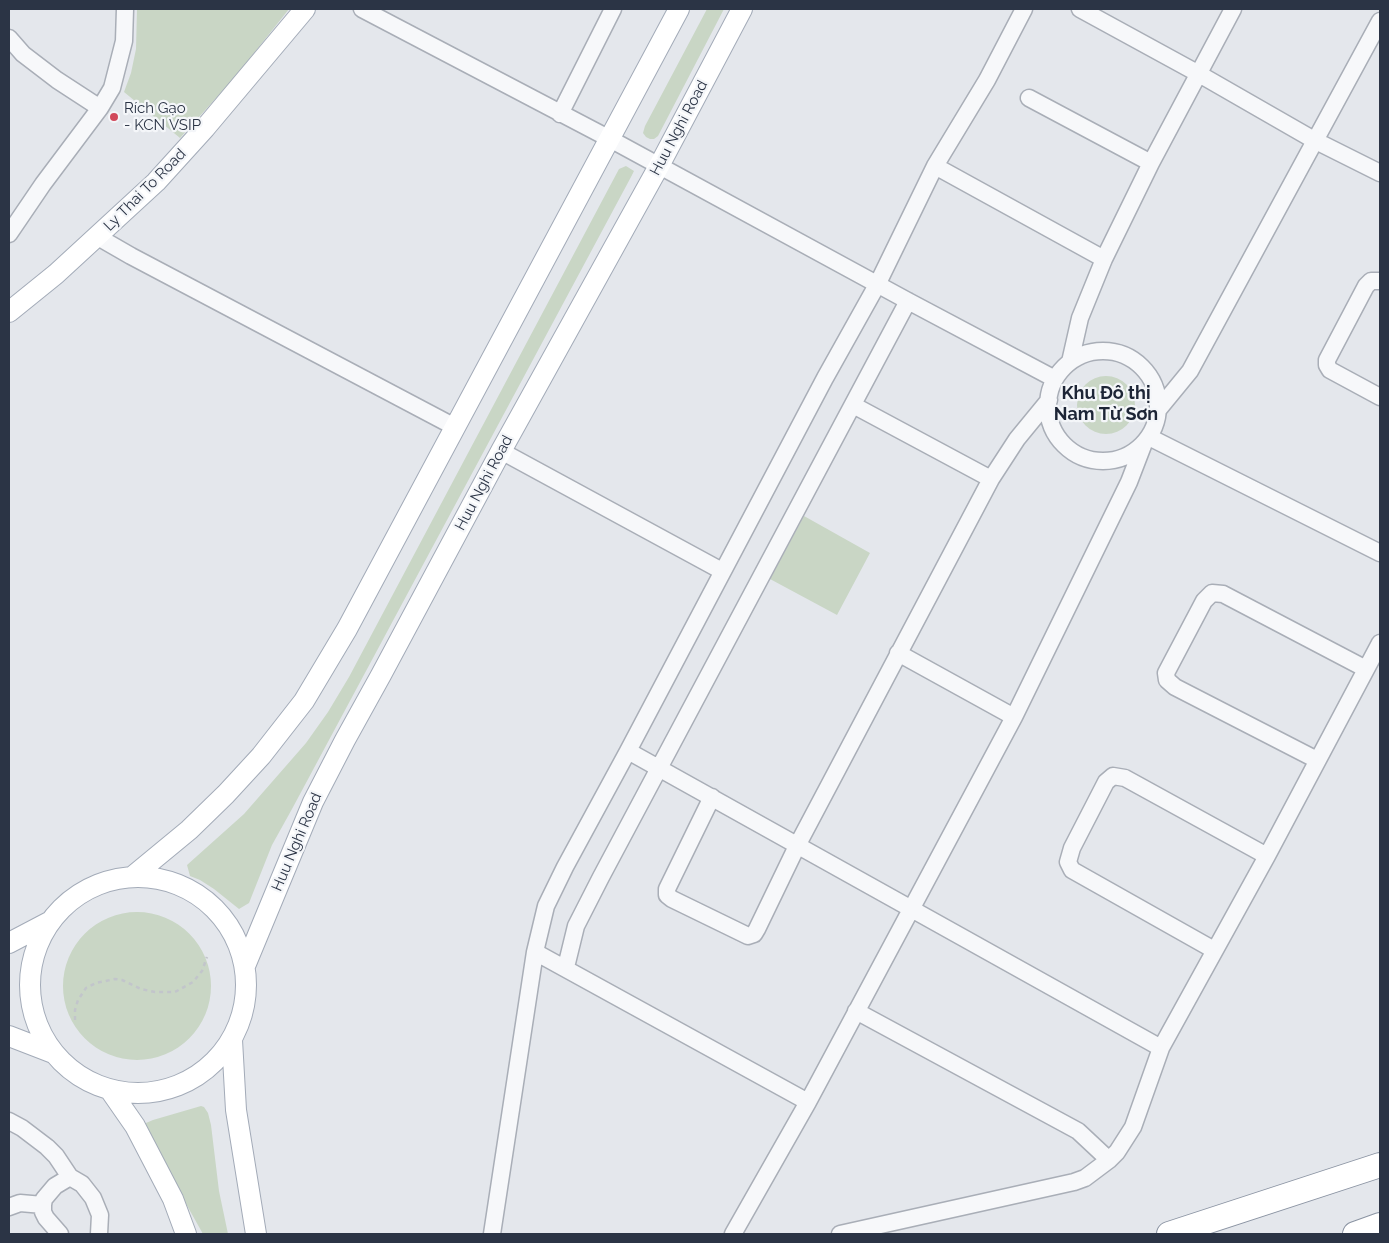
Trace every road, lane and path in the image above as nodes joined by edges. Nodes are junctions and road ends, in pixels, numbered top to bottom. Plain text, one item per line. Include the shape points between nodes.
1 (125, 9) edge
2 (305, 9) edge
3 (362, 9) edge
4 (614, 9) edge
5 (679, 9) edge
6 (742, 9) edge
7 (1024, 9) edge
8 (1080, 9) edge
9 (1233, 9) edge
10 (1380, 21) edge
11 (9, 38) edge
12 (1374, 48) edge
13 (1199, 74) junction
14 (1029, 98) dead end
15 (100, 108) junction
16 (560, 114) junction
17 (610, 139) junction
18 (1314, 140) junction
19 (1151, 163) junction
20 (659, 166) junction
21 (935, 166) junction
22 (1380, 173) edge
23 (9, 234) edge
24 (98, 236) junction
25 (1104, 259) junction
26 (1380, 281) edge
27 (877, 285) junction
28 (908, 301) junction
29 (9, 312) edge
30 (1070, 362) junction
31 (1055, 379) junction
32 (1380, 397) edge
33 (1049, 400) junction
34 (853, 405) junction
35 (1158, 410) junction
36 (455, 427) junction
37 (1146, 440) junction
38 (501, 451) junction
39 (991, 480) junction
40 (1380, 553) edge
41 (722, 571) junction
42 (1380, 643) edge
43 (898, 653) junction
44 (1366, 669) junction
45 (1014, 717) junction
46 (628, 751) junction
47 (1317, 760) junction
48 (660, 768) junction
49 (712, 797) junction
50 (798, 844) junction
51 (1267, 856) junction
52 (132, 877) junction
53 (912, 910) junction
54 (50, 921) junction
55 (9, 943) edge
56 (1214, 950) junction
57 (535, 952) junction
58 (207, 957) dead end
59 (245, 966) junction
60 (566, 968) junction
61 (856, 1011) junction
62 (75, 1020) dead end
63 (9, 1036) edge
64 (232, 1040) junction
65 (1161, 1048) junction
66 (54, 1053) junction
67 (110, 1090) junction
68 (808, 1102) junction
69 (9, 1121) edge
70 (1109, 1160) junction
71 (1380, 1165) edge
72 (70, 1177) junction
73 (43, 1205) junction
74 (9, 1207) edge
75 (1380, 1226) edge
76 (60, 1234) edge
77 (99, 1234) edge
78 (186, 1234) edge
79 (256, 1234) edge
80 (492, 1234) edge
81 (733, 1234) edge
82 (840, 1234) edge
83 (1169, 1234) edge
84 (1355, 1234) edge

1 - 15 street via 119,65 112,88
2 - 24 main road, Ly Thai To Road via 206,128 156,182
3 - 16 street
4 - 16 street
5 - 17 main road
6 - 20 main road, Huu Nghi Road
7 - 21 street via 987,80
8 - 13 street
9 - 13 street
10 - 12 street
11 - 15 street via 23,54 56,80
12 - 18 street
13 - 18 street
13 - 19 street
14 - 19 street
15 - 23 street
16 - 17 street
17 - 20 street
17 - 36 main road
18 - 22 street
18 - 35 street via 1190,371
19 - 25 street
20 - 27 street
20 - 38 main road, Huu Nghi Road
21 - 25 street
21 - 27 street
24 - 29 main road, Ly Thai To Road
24 - 36 street
25 - 30 street via 1080,318
26 - 32 street via 1371,281 1366,286 1327,360 1330,370
27 - 28 street
27 - 41 street
28 - 31 street
28 - 34 street
30 - 31 street
30 - 35 street via 1096,351 1125,355 1148,373 1156,391
31 - 33 street
33 - 37 street via 1050,419 1058,436 1083,456 1117,459 1135,451
33 - 39 street via 1017,439
34 - 39 street
34 - 48 street
35 - 37 street
36 - 52 main road via 347,629 304,701 226,794
37 - 40 street
37 - 45 street via 1129,482
38 - 41 street
38 - 59 main road, Huu Nghi Road via 313,802
39 - 43 street
41 - 46 street
42 - 44 street
43 - 45 street
43 - 50 street
44 - 47 street
44 - 47 street via 1223,594 1212,593 1204,601 1166,673 1167,680
45 - 53 street
46 - 48 street
46 - 57 street via 546,906
47 - 51 street
48 - 49 street
48 - 60 street via 576,926
49 - 50 street
49 - 50 street via 668,889 667,895 672,900 748,936 754,934
50 - 53 street
51 - 56 street
51 - 56 street via 1125,778 1113,776 1106,782 1072,848 1068,862 1072,870
52 - 54 main road via 105,882 80,893
52 - 59 main road via 163,880 180,886 210,905 233,933
53 - 61 street
53 - 65 street
54 - 55 main road
54 - 66 main road via 34,954 30,991 38,1027
56 - 65 street
57 - 60 street
57 - 80 street
58 - 62 path via 193,982 175,992 141,989 115,979 96,983 86,988 78,1000
59 - 64 main road via 245,1004
60 - 68 street
61 - 68 street
61 - 70 street via 1078,1130
63 - 66 main road
64 - 67 main road via 210,1067 180,1085 146,1093
64 - 79 main road via 236,1110
65 - 70 street via 1133,1127
66 - 67 main road via 83,1078
67 - 78 main road via 135,1126 173,1200
68 - 81 street
69 - 72 street via 47,1147
70 - 82 street via 1074,1182
71 - 83 highway
72 - 73 street via 55,1186 44,1198
72 - 77 street via 82,1184 93,1198 100,1215
73 - 74 street via 20,1203
73 - 76 street via 46,1218
75 - 84 highway

